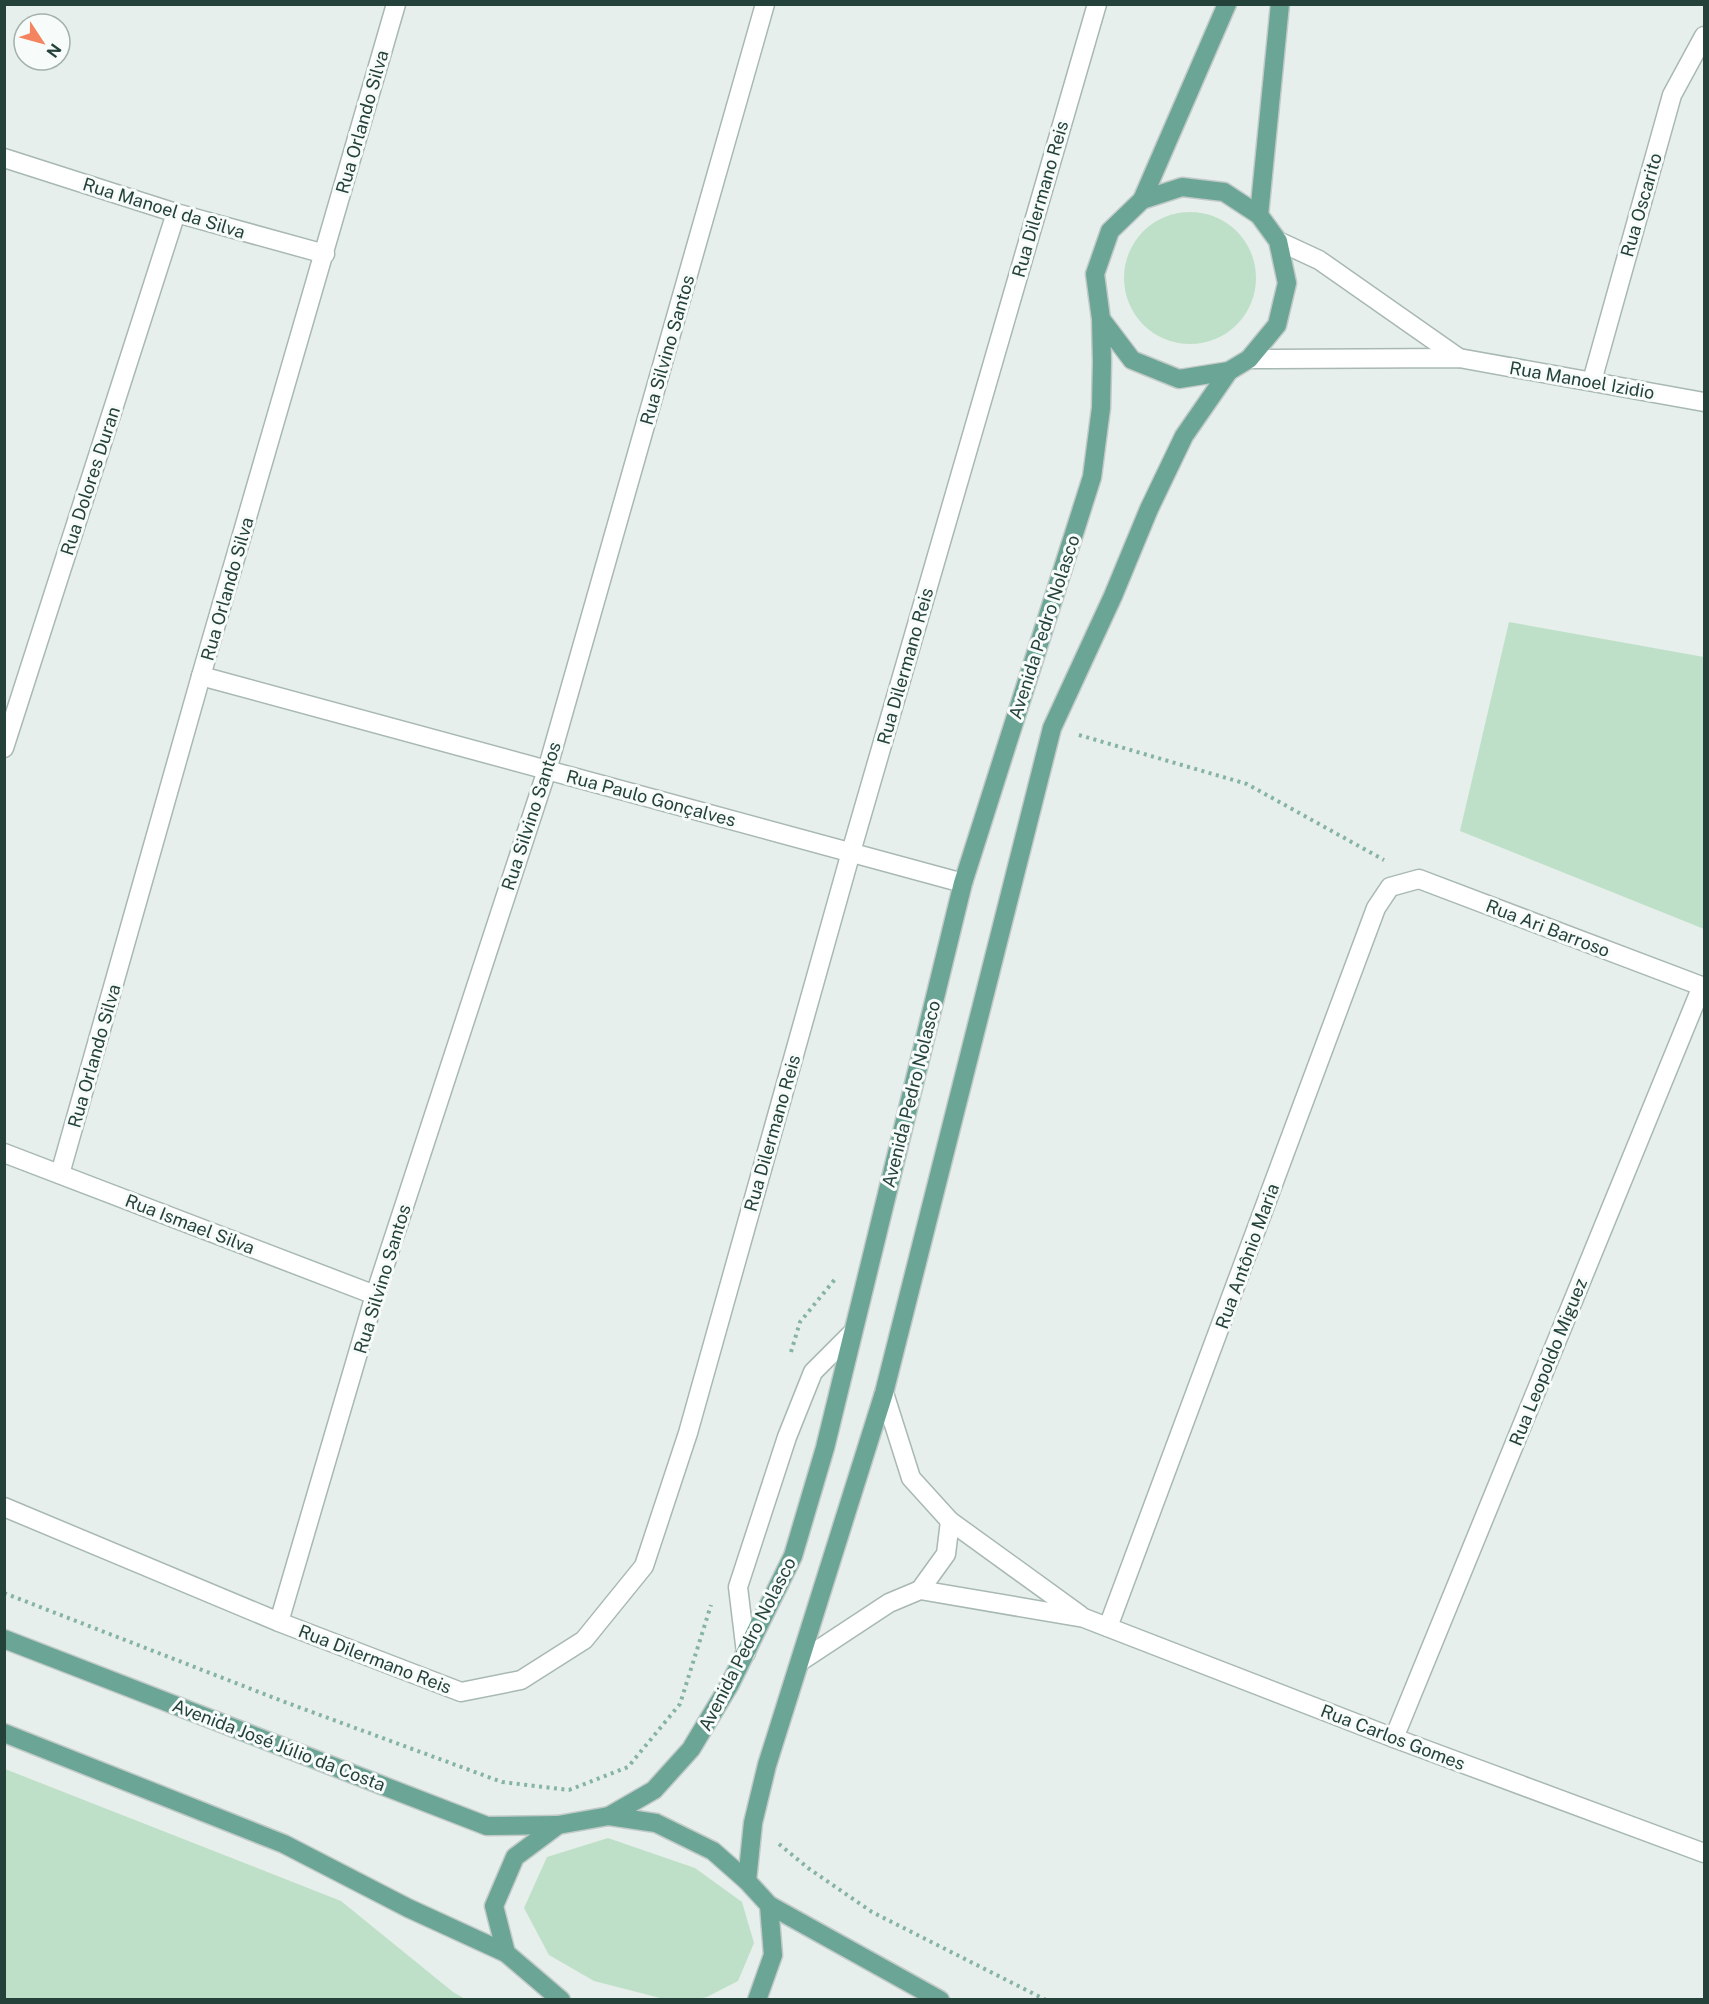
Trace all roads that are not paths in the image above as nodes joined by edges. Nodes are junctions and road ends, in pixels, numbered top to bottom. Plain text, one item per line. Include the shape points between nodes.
1 (396, 4) edge
2 (765, 4) edge
3 (1097, 4) edge
4 (1227, 4) edge
5 (1280, 4) edge
6 (1704, 36) edge
7 (4, 158) edge
8 (1142, 200) junction
9 (176, 213) junction
10 (1259, 215) junction
11 (1278, 241) junction
12 (325, 254) junction
13 (1101, 319) junction
14 (1459, 358) junction
15 (1249, 359) junction
16 (1229, 371) junction
17 (1592, 381) junction
18 (1704, 402) edge
19 (201, 676) junction
20 (4, 748) edge
21 (547, 770) junction
22 (851, 852) junction
23 (963, 883) junction
24 (1390, 887) joint
25 (1703, 987) edge
26 (4, 1153) edge
27 (60, 1174) junction
28 (375, 1295) junction
29 (853, 1332) junction
30 (884, 1393) junction
31 (4, 1507) edge
32 (950, 1521) junction
33 (920, 1590) junction
34 (1083, 1618) junction
35 (279, 1622) junction
36 (1108, 1627) junction
37 (4, 1639) edge
38 (746, 1653) junction
39 (801, 1661) junction
40 (4, 1733) edge
41 (1394, 1737) junction
42 (609, 1816) junction
43 (558, 1825) junction
44 (1704, 1852) edge
45 (747, 1881) junction
46 (769, 1905) junction
47 (506, 1953) junction
48 (561, 2000) edge
49 (757, 2000) edge
50 (940, 2000) edge

1 - 12 street, Rua Orlando Silva
2 - 21 street, Rua Silvino Santos
3 - 22 street, Rua Dilermano Reis
4 - 8 main road
5 - 10 main road
6 - 17 street, Rua Oscarito via 1672,95
7 - 9 street, Rua Manoel da Silva
8 - 10 main road via 1182,187 1224,192
8 - 13 main road via 1110,231 1095,274
9 - 12 street, Rua Manoel da Silva
9 - 20 street, Rua Dolores Duran
10 - 11 main road
11 - 14 street via 1319,260
11 - 15 main road via 1287,283 1277,325
12 - 19 street, Rua Orlando Silva
13 - 16 main road via 1132,360 1179,379
13 - 23 main road, Avenida Pedro Nolasco via 1101,408 1092,477
14 - 15 street, Rua Manoel Izidio
14 - 17 street, Rua Manoel Izidio
15 - 16 main road
16 - 30 main road via 1184,436 1052,728
17 - 18 street, Rua Manoel Izidio
19 - 21 street, Rua Paulo Gonçalves
19 - 27 street, Rua Orlando Silva
21 - 22 street, Rua Paulo Gonçalves
21 - 28 street, Rua Silvino Santos
22 - 23 street, Rua Paulo Gonçalves
22 - 35 street, Rua Dilermano Reis via 688,1433 644,1566 584,1640 521,1680 461,1692
23 - 29 main road, Avenida Pedro Nolasco
24 - 25 street, Rua Ari Barroso via 1419,879
24 - 36 street, Rua Antônio Maria via 1376,908
25 - 41 street, Rua Leopoldo Miguez
26 - 27 street, Rua Ismael Silva
27 - 28 street, Rua Ismael Silva
28 - 35 street, Rua Silvino Santos
29 - 38 main road, Avenida Pedro Nolasco via 793,1556
29 - 38 street via 813,1372 787,1437 738,1587
30 - 32 street via 911,1478
30 - 39 main road
31 - 35 street, Rua Dilermano Reis
32 - 33 street via 946,1554
32 - 34 street
33 - 34 street
33 - 39 street via 889,1603
34 - 36 street, Rua Carlos Gomes
36 - 41 street, Rua Carlos Gomes
37 - 43 main road, Avenida José Júlio da Costa via 487,1826
38 - 42 main road, Avenida Pedro Nolasco via 691,1749 654,1790
39 - 45 main road via 767,1765 753,1823
40 - 47 main road via 284,1844
41 - 44 street, Rua Carlos Gomes
42 - 43 main road, Avenida José Júlio da Costa
42 - 45 main road via 656,1823 713,1851
43 - 47 main road via 515,1857 494,1906
45 - 46 main road
46 - 49 main road via 773,1955
46 - 50 main road
47 - 48 main road

